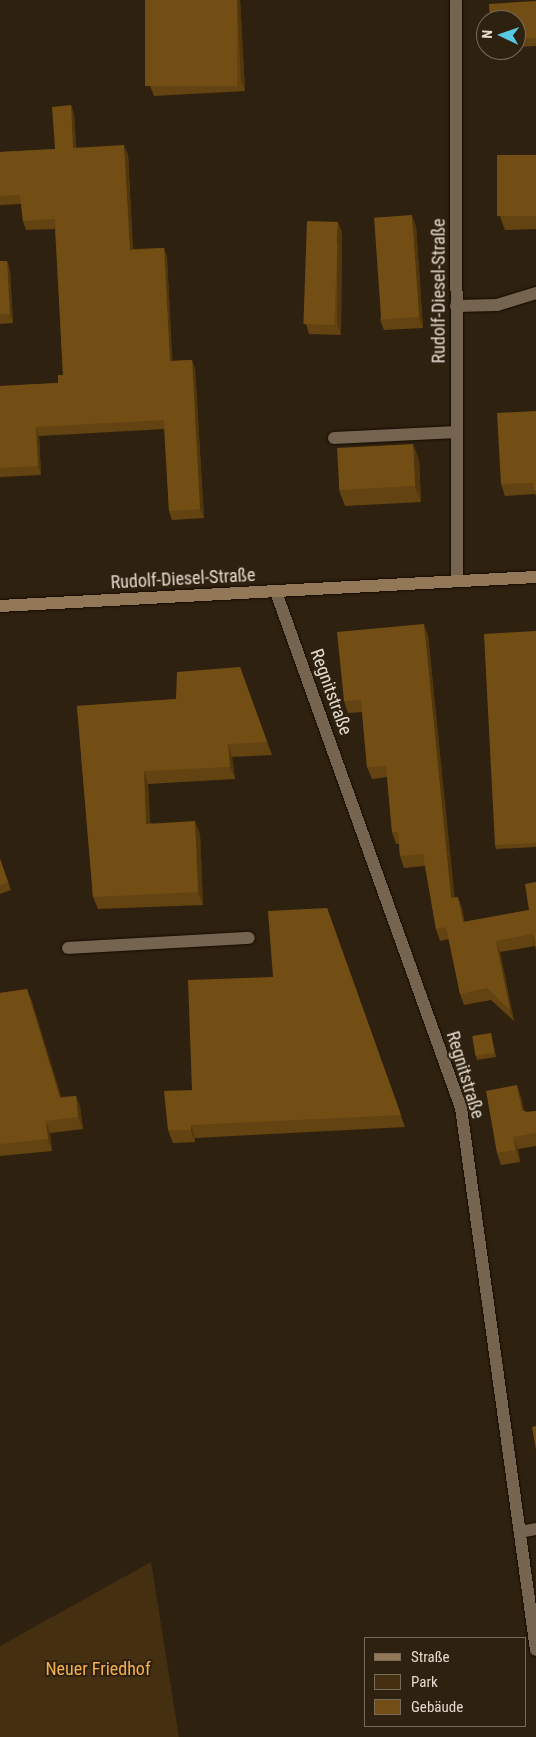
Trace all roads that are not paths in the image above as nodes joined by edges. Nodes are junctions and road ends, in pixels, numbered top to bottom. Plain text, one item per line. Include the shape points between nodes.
1 (456, 0) edge
2 (536, 293) edge
3 (456, 306) junction
4 (456, 432) junction
5 (334, 438) dead end
6 (536, 578) edge
7 (457, 581) junction
8 (276, 592) junction
9 (0, 606) edge
10 (249, 938) dead end
11 (68, 948) dead end
12 (536, 1529) edge
13 (520, 1532) junction
14 (531, 1585) edge
15 (536, 1650) edge

1 - 3 street, Rudolf-Diesel-Straße
2 - 3 street via 497,305
3 - 4 street, Rudolf-Diesel-Straße
4 - 5 street
4 - 7 street, Rudolf-Diesel-Straße
6 - 7 street, Rudolf-Diesel-Straße
7 - 8 street, Rudolf-Diesel-Straße
8 - 9 street, Rudolf-Diesel-Straße
8 - 13 street, Regnitstraße via 461,1108
10 - 11 street
12 - 13 street
13 - 14 street, Regnitstraße
14 - 15 street, Regnitstraße

